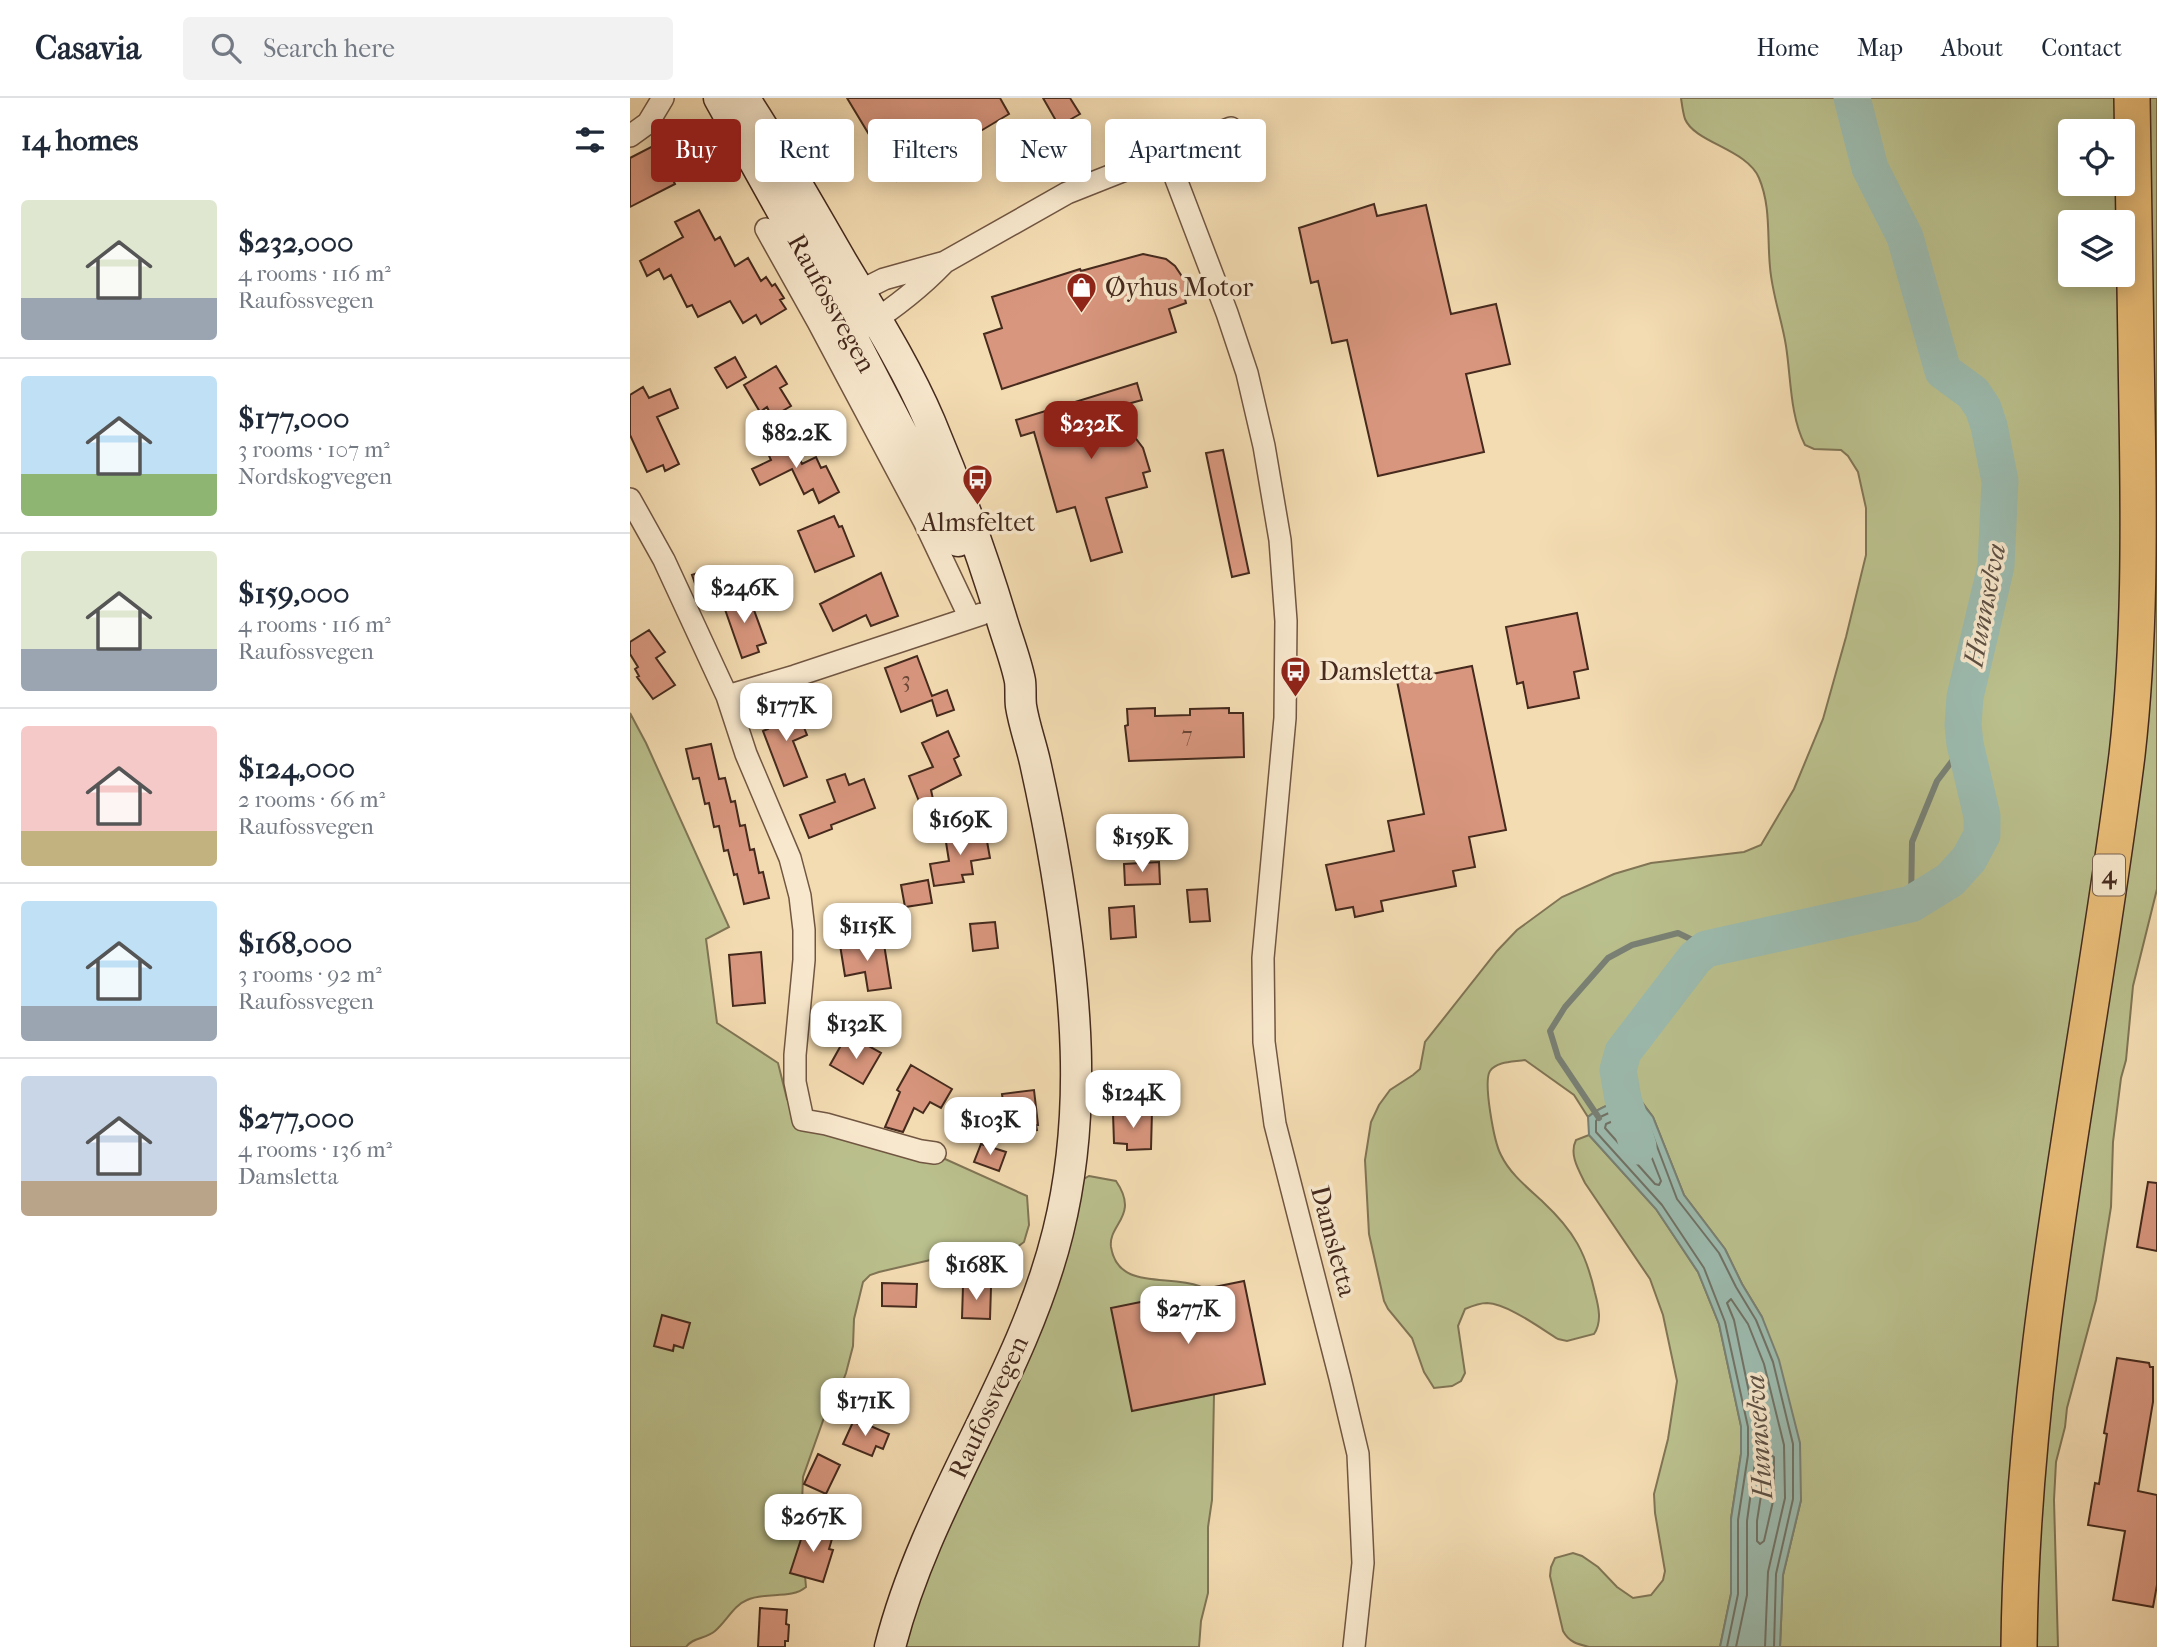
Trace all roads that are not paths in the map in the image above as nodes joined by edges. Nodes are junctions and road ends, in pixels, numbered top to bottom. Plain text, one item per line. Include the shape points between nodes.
1 (663, 98) edge
2 (719, 98) edge
3 (744, 98) edge
4 (2114, 98) edge
5 (2132, 98) edge
6 (2114, 119) edge
7 (630, 136) edge
8 (1105, 178) edge
9 (1177, 182) edge
10 (766, 229) dead end
11 (945, 262) junction
12 (2116, 287) edge
13 (847, 298) junction
14 (877, 319) junction
15 (851, 335) junction
16 (630, 499) edge
17 (985, 614) junction
18 (727, 696) junction
19 (935, 1153) dead end
20 (890, 1647) edge
21 (1354, 1647) edge
22 (1999, 1647) edge
23 (2019, 1647) edge

1 - 7 street via 648,123
2 - 13 main road, Raufossvegen
3 - 13 main road, Raufossvegen
4 - 6 highway
5 - 23 highway, 4 via 2137,637 2125,765 2036,1376
8 - 11 street via 1067,193
9 - 21 street, Damsletta via 1247,373 1280,540 1286,621 1285,718 1263,958 1264,1042 1275,1124 1357,1454 1363,1563
10 - 17 street via 924,521
11 - 13 street via 884,279
11 - 14 street
12 - 22 highway, 4 via 2117,630 2108,744 2090,900 2043,1174 2017,1376 2003,1512
13 - 14 main road, Raufossvegen
13 - 15 main road, Raufossvegen
14 - 15 street
14 - 17 main road, Raufossvegen via 928,419 975,538
15 - 17 main road, Raufossvegen via 954,532
16 - 18 street via 664,560
17 - 18 street
17 - 20 main road, Raufossvegen via 1020,682 1049,831 1071,979 1077,1099 1057,1235 1033,1308 930,1532
18 - 19 street via 790,858 800,896 804,960 795,1082 803,1120

